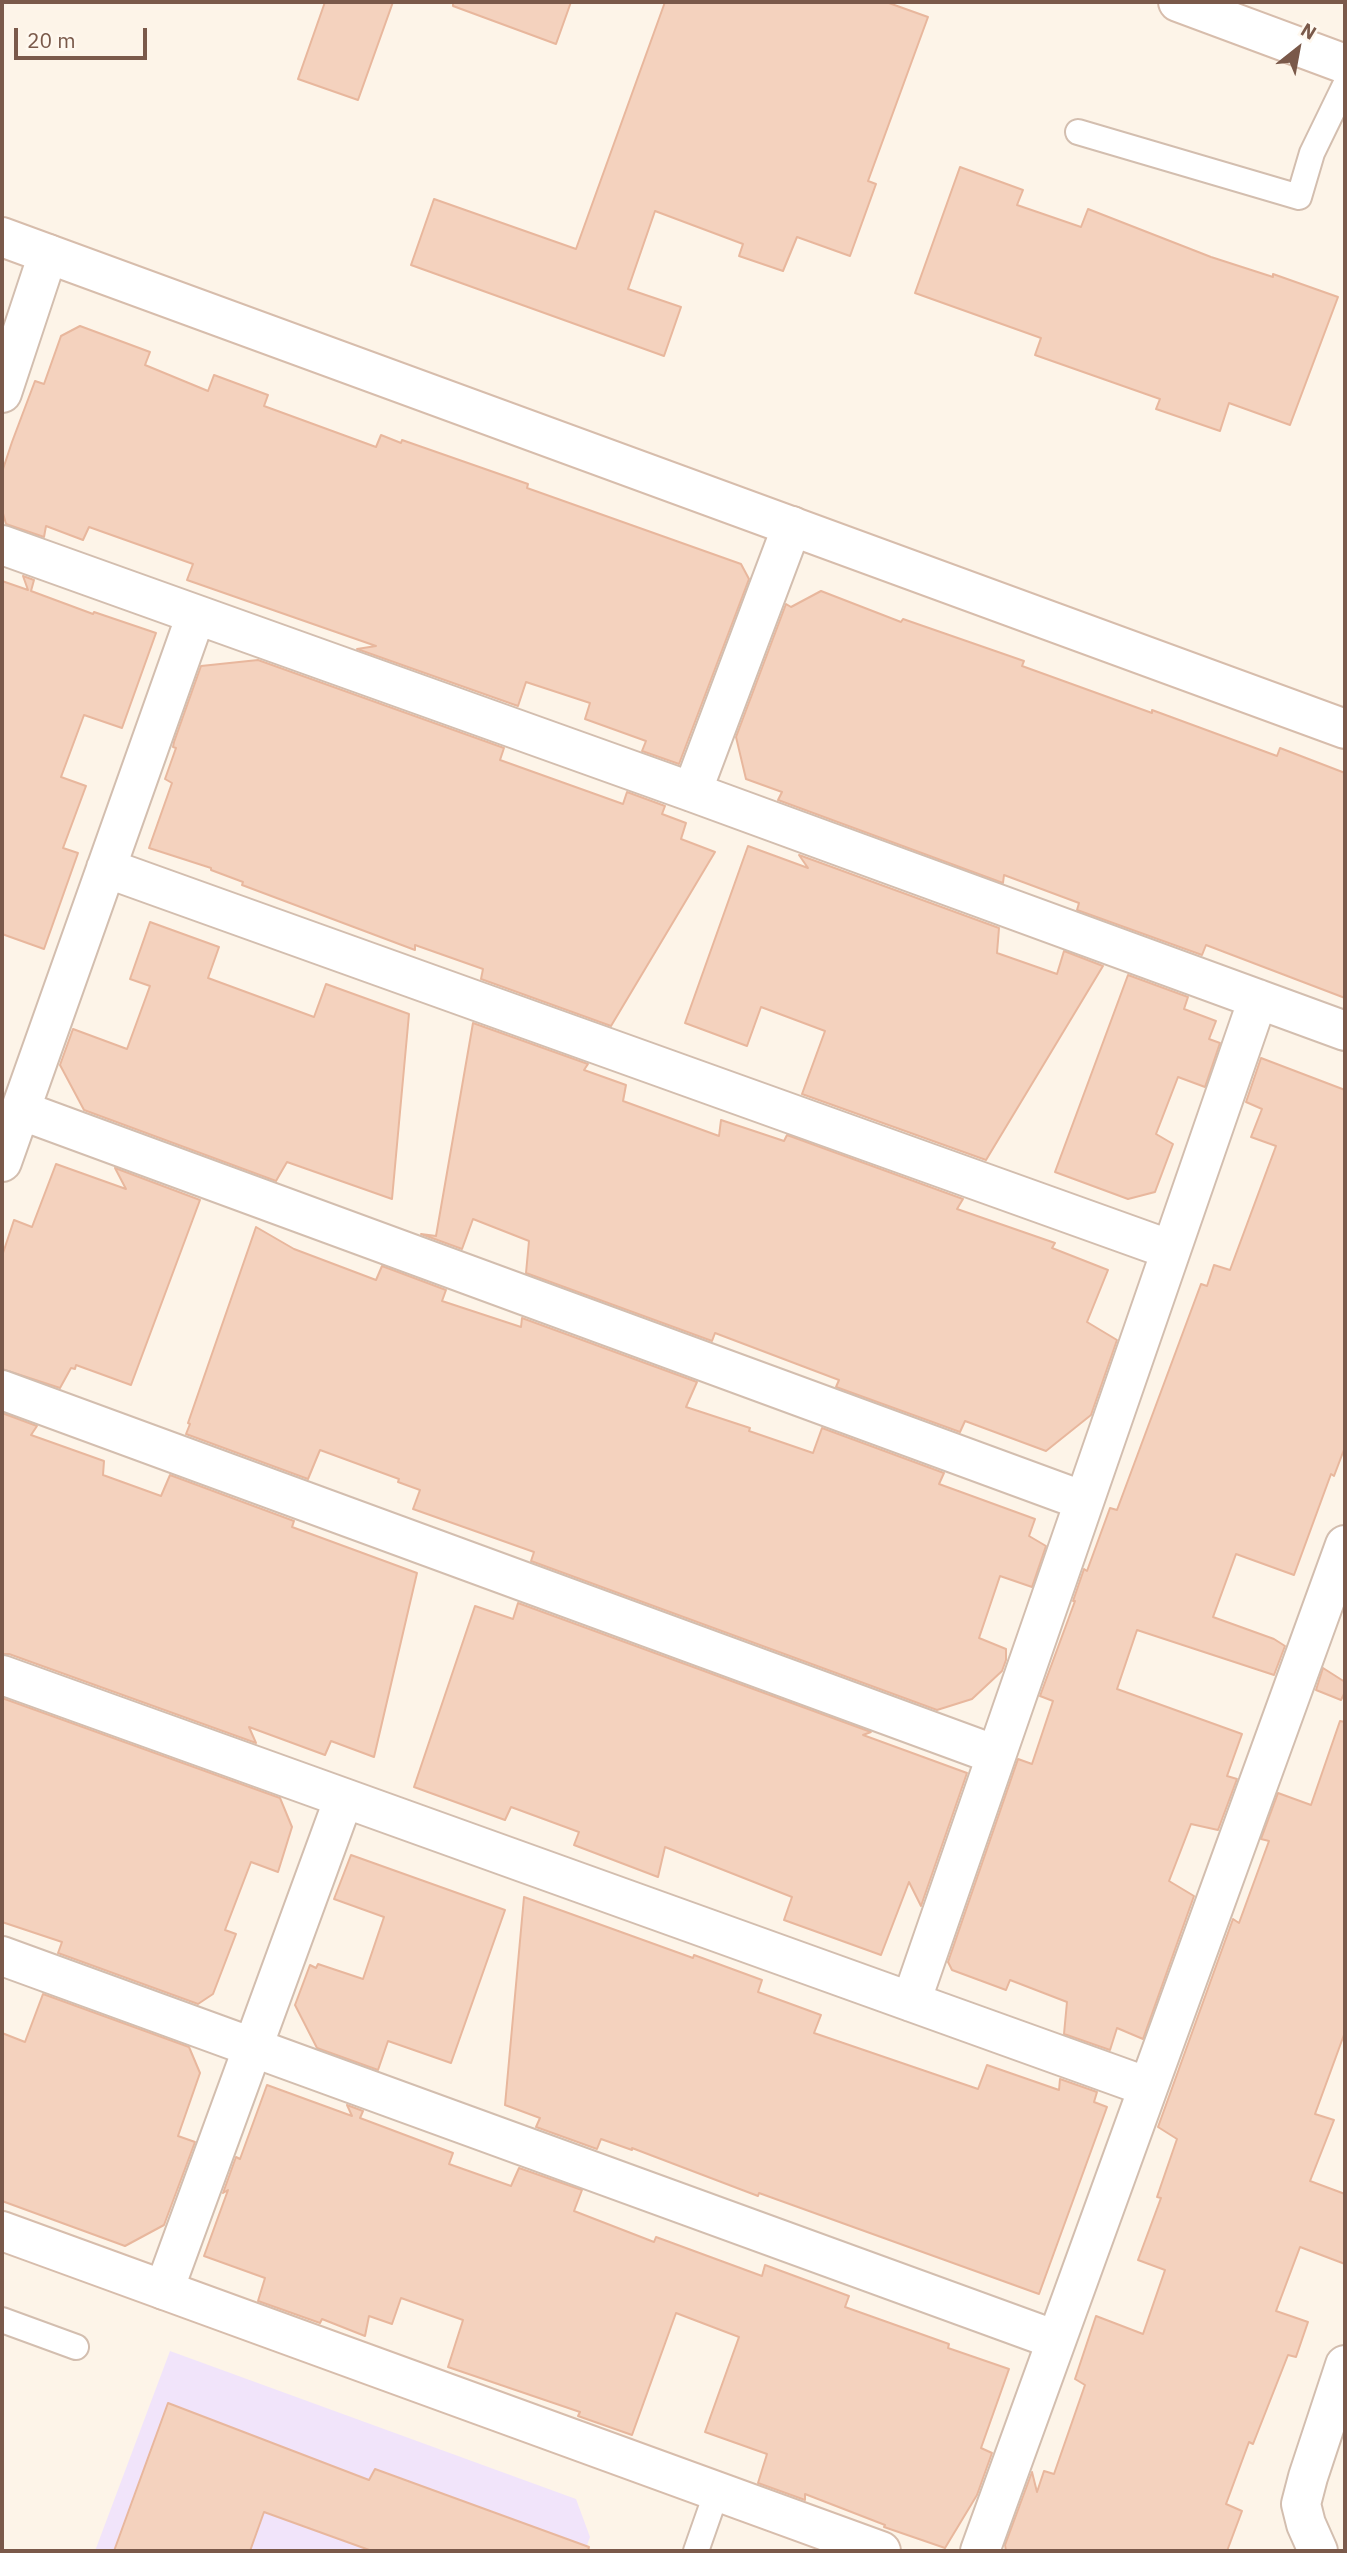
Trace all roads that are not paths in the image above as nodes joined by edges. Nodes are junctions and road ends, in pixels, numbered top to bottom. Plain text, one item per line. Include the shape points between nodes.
1 (1178, 2) edge
2 (1345, 64) edge
3 (1345, 85) edge
4 (1078, 132) dead end
5 (2, 237) edge
6 (48, 254) junction
7 (2, 393) edge
8 (792, 526) junction
9 (2, 545) edge
10 (196, 615) junction
11 (1345, 729) edge
12 (692, 792) junction
13 (106, 868) junction
14 (1258, 999) junction
15 (1345, 1031) edge
16 (20, 1111) junction
17 (2, 1162) edge
18 (1171, 1250) junction
19 (2, 1390) edge
20 (1084, 1501) junction
21 (1345, 1545) edge
22 (2, 1675) edge
23 (996, 1755) junction
24 (344, 1798) junction
25 (2, 1956) edge
26 (911, 2002) junction
27 (254, 2048) junction
28 (1148, 2087) junction
29 (2, 2231) edge
30 (164, 2290) junction
31 (2, 2320) edge
32 (1056, 2340) junction
33 (76, 2347) dead end
34 (1345, 2365) edge
35 (716, 2491) junction
36 (696, 2551) edge
37 (881, 2551) edge
38 (979, 2551) edge
39 (1318, 2551) edge

1 - 2 street
3 - 4 lane via 1312,153 1300,197
5 - 6 street
6 - 7 street
6 - 8 street
8 - 11 street
8 - 12 street
9 - 10 street
10 - 12 street
10 - 13 street
12 - 14 street
13 - 16 street
13 - 18 street
14 - 15 street
14 - 18 street
16 - 17 street
16 - 20 street
18 - 20 street
19 - 23 street
20 - 23 street
21 - 28 street
22 - 24 street
23 - 26 street
24 - 26 street
24 - 27 street
25 - 27 street
26 - 28 street
27 - 30 street
27 - 32 street
28 - 32 street
29 - 30 street
30 - 35 street
31 - 33 lane
32 - 38 street
34 - 39 street via 1301,2504
35 - 36 lane
35 - 37 street

